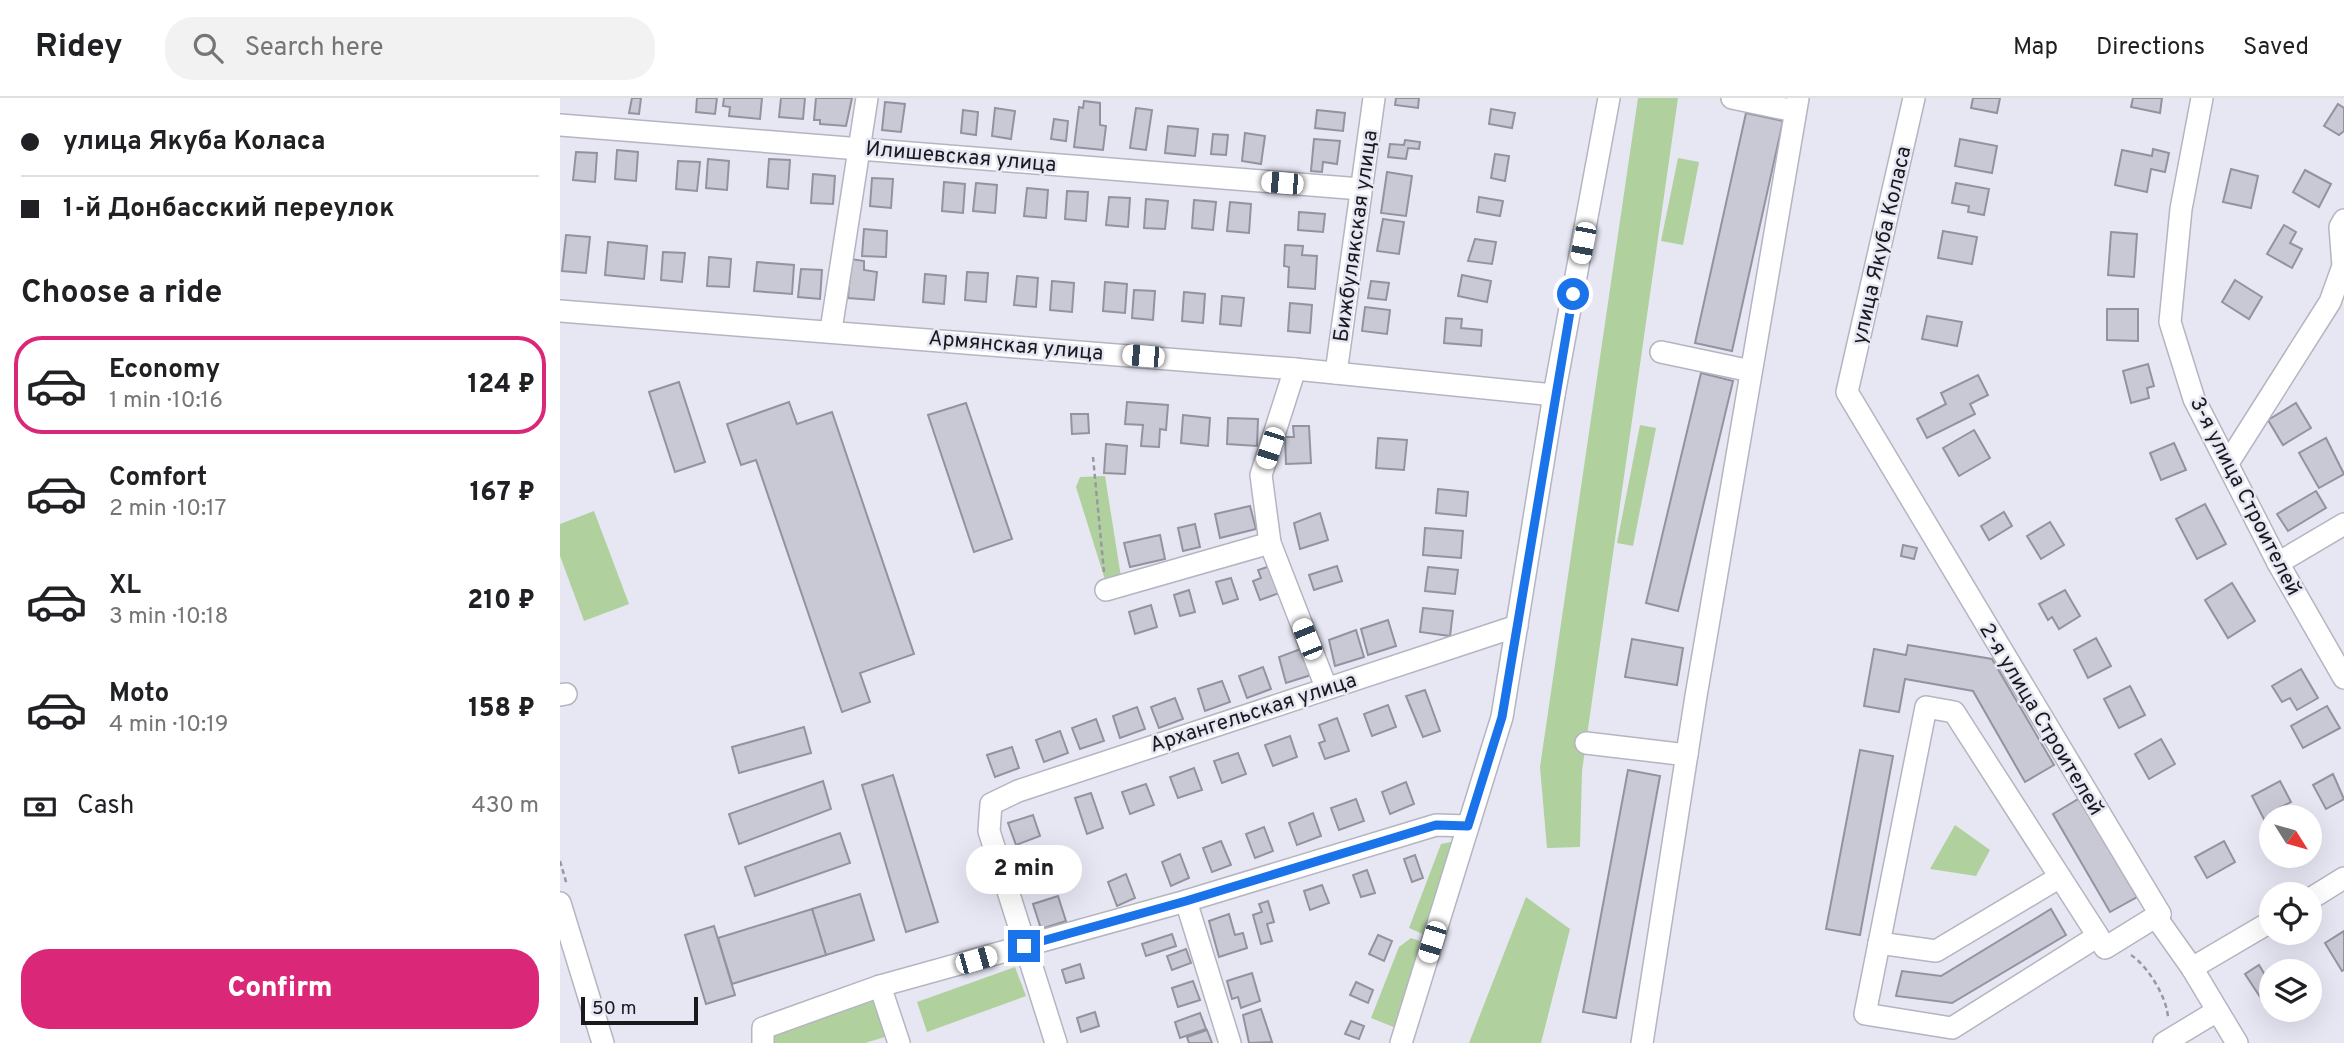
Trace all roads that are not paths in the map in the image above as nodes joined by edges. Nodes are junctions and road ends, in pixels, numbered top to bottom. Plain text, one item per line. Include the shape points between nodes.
1 (867, 98) edge
2 (1374, 98) edge
3 (1609, 98) edge
4 (1732, 98) edge
5 (1914, 98) edge
6 (2202, 98) edge
7 (1796, 105) edge
8 (560, 125) edge
9 (859, 148) junction
10 (1362, 189) junction
11 (2344, 220) edge
12 (560, 311) edge
13 (831, 330) junction
14 (1661, 352) dead end
15 (1295, 369) junction
16 (1751, 371) junction
17 (1336, 373) junction
18 (1847, 393) joint
19 (1554, 396) junction
20 (2228, 463) junction
21 (2344, 524) edge
22 (1270, 543) junction
23 (2278, 563) junction
24 (1106, 590) road end
25 (1517, 626) junction
26 (2344, 678) edge
27 (1326, 687) junction
28 (1586, 743) dead end
29 (1687, 755) junction
30 (1468, 826) junction
31 (2060, 877) junction
32 (2344, 878) edge
33 (2322, 891) edge
34 (1186, 901) junction
35 (560, 903) edge
36 (2160, 914) junction
37 (2259, 929) edge
38 (565, 936) edge
39 (2105, 940) junction
40 (1879, 943) junction
41 (1024, 946) junction
42 (2192, 968) junction
43 (880, 986) junction
44 (2217, 1011) junction
45 (2166, 1042) edge
46 (603, 1043) edge
47 (763, 1043) edge
48 (899, 1043) edge
49 (1056, 1043) edge
50 (1230, 1043) edge
51 (1401, 1043) edge
52 (1642, 1043) edge
53 (2237, 1043) edge

1 - 9 street
2 - 10 street, Бижбулякская улица
3 - 19 street
4 - 7 street
5 - 18 street, улица Якуба Коласа
6 - 20 street, 3-я улица Строителей via 2181,209 2170,322 2194,399
7 - 16 street
8 - 9 street, Илишевская улица
9 - 10 street, Илишевская улица
9 - 13 street
10 - 17 street, Бижбулякская улица
11 - 20 street via 2340,227 2343,266 2330,302
12 - 13 street, Армянская улица
13 - 15 street, Армянская улица
14 - 16 street
15 - 17 street, Армянская улица
15 - 22 street via 1261,475
16 - 29 street
17 - 19 street, Армянская улица
18 - 36 street, 2-я улица Строителей
19 - 25 street
20 - 23 street, 3-я улица Строителей
21 - 23 street
22 - 24 street
22 - 27 street
23 - 26 street, 3-я улица Строителей
25 - 27 street, Архангельская улица
25 - 30 street via 1502,717
27 - 41 street, Архангельская улица via 991,804 989,831
28 - 29 street
29 - 52 street
30 - 34 street via 1436,825
30 - 51 street
31 - 39 street
31 - 40 street via 1936,951
31 - 40 street via 1954,712 1926,707
32 - 33 street
34 - 41 street
34 - 50 street
35 - 38 street
36 - 39 street
36 - 42 street, 2-я улица Строителей via 2158,920
37 - 42 street
38 - 46 street
39 - 40 street via 1952,1028 1865,1014
41 - 43 street
41 - 49 street
42 - 44 street, 2-я улица Строителей
43 - 47 street via 763,1028
43 - 48 street
44 - 45 street
44 - 53 street, 2-я улица Строителей

